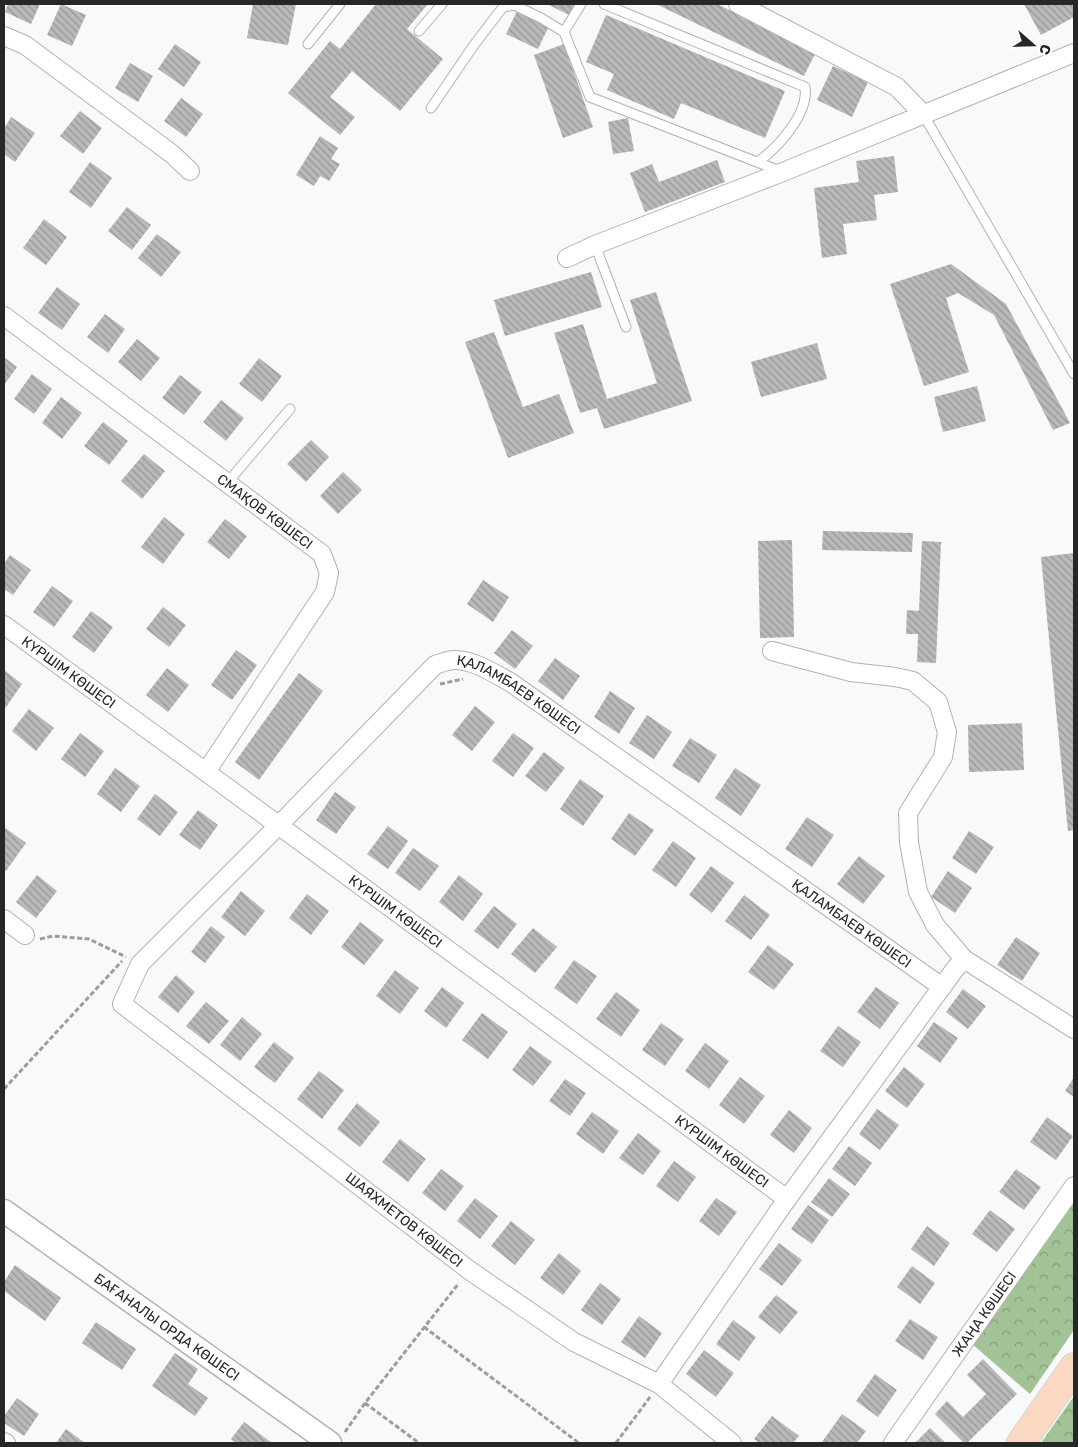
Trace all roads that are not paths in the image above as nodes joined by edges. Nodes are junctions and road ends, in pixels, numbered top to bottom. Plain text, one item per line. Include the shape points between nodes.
1 (340, 4) edge
2 (442, 4) edge
3 (582, 4) edge
4 (604, 4) edge
5 (738, 4) edge
6 (419, 31) dead end
7 (564, 32) junction
8 (4, 36) edge
9 (308, 44) dead end
10 (1074, 53) edge
11 (431, 108) dead end
12 (923, 114) junction
13 (758, 162) junction
14 (190, 171) dead end
15 (783, 172) junction
16 (595, 245) junction
17 (567, 258) dead end
18 (4, 316) edge
19 (626, 327) dead end
20 (1074, 374) edge
21 (290, 409) dead end
22 (227, 482) junction
23 (4, 625) edge
24 (772, 650) dead end
25 (206, 772) junction
26 (279, 825) junction
27 (4, 919) edge
28 (25, 935) road end
29 (132, 957) joint
30 (964, 959) junction
31 (942, 987) junction
32 (1074, 1029) edge
33 (1074, 1186) edge
34 (787, 1199) junction
35 (4, 1212) edge
36 (1074, 1367) edge
37 (659, 1384) junction
38 (336, 1439) edge
39 (732, 1443) edge
40 (893, 1443) edge
41 (1021, 1443) edge

1 - 9 lane
2 - 6 lane
3 - 7 lane
4 - 13 lane via 805,87 807,98 799,116 775,149
5 - 12 street via 897,87
7 - 11 lane via 514,5 503,7
7 - 13 lane via 590,97
8 - 14 street via 25,45 172,154
10 - 12 street
12 - 15 street
12 - 20 lane
13 - 15 lane
15 - 16 street
16 - 17 street
16 - 19 lane
18 - 22 street, СМАҚОВ КӨШЕСІ
21 - 22 lane
22 - 25 street, СМАҚОВ КӨШЕСІ via 322,554 329,573 324,592
23 - 25 street, КҮРШІМ КӨШЕСІ
24 - 30 street via 851,672 913,681 938,702 947,732 943,757 908,813 909,842 918,892 935,924
25 - 26 street, КҮРШІМ КӨШЕСІ
26 - 29 street, ҚАЛАМБАЕВ КӨШЕСІ
26 - 31 street, ҚАЛАМБАЕВ КӨШЕСІ via 435,665 453,660 467,661 510,682
26 - 34 street, КҮРШІМ КӨШЕСІ
27 - 28 street
29 - 37 street, ШАЯХМЕТОВ КӨШЕСІ via 122,1004 469,1270 574,1342
30 - 31 street
30 - 32 street
31 - 34 street
33 - 40 street, ЖАҢА КӨШЕСІ
34 - 37 street
35 - 38 street, БАҒАНАЛЫ ОРДА КӨШЕСІ
36 - 41 main road
37 - 39 street, ШАЯХМЕТОВ КӨШЕСІ

